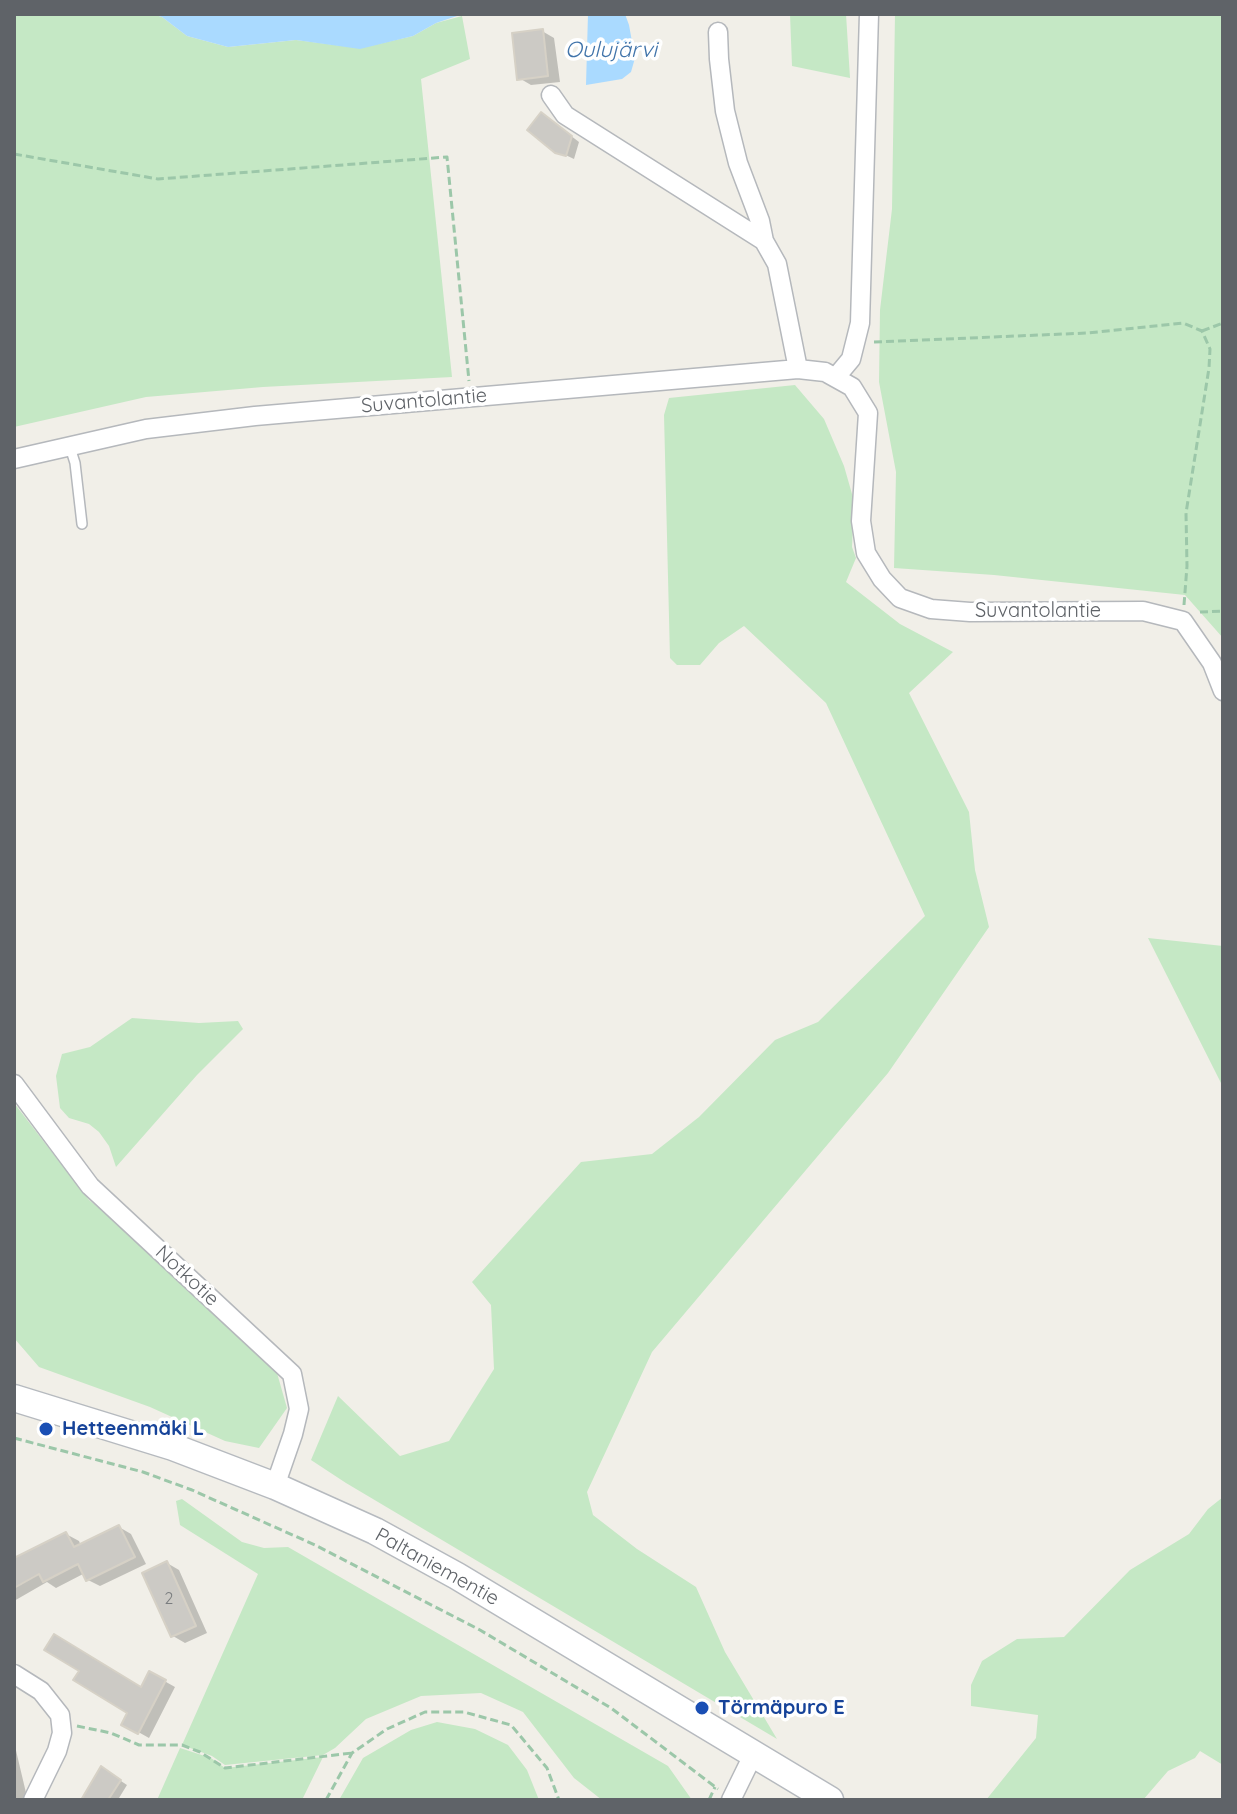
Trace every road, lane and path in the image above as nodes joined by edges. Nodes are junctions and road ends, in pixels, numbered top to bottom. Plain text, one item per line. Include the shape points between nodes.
1 (869, 14) edge
2 (718, 32) dead end
3 (551, 95) dead end
4 (14, 154) edge
5 (764, 241) junction
6 (1223, 323) edge
7 (1202, 331) junction
8 (856, 340) junction
9 (798, 369) junction
10 (836, 377) junction
11 (470, 397) junction
12 (69, 444) junction
13 (14, 459) edge
14 (82, 524) dead end
15 (1223, 611) edge
16 (1183, 621) junction
17 (1223, 691) edge
18 (14, 1084) edge
19 (14, 1398) edge
20 (14, 1438) edge
21 (275, 1486) junction
22 (14, 1674) edge
23 (62, 1733) junction
24 (352, 1753) junction
25 (753, 1755) junction
26 (715, 1787) junction
27 (732, 1798) edge
28 (33, 1800) edge
29 (326, 1800) edge
30 (559, 1800) edge
31 (709, 1800) edge
32 (830, 1800) edge

1 - 8 street
2 - 5 street via 725,111
3 - 5 street via 565,115
4 - 11 path via 158,179 447,157
5 - 9 street via 777,264
6 - 7 path
7 - 8 path via 1183,323 1088,333
7 - 16 path via 1210,349 1209,368 1186,513
8 - 10 street via 851,359
9 - 10 street, Suvantolantie
9 - 11 street, Suvantolantie
10 - 16 street, Suvantolantie via 852,387 868,413 861,521 866,553 900,598 931,609 1143,611
11 - 12 street, Suvantolantie via 146,429
12 - 13 street, Suvantolantie
12 - 14 lane
15 - 16 path via 1194,613
16 - 17 street via 1212,663
18 - 21 street, Notkotie via 90,1186 292,1374 299,1409
19 - 21 street, Paltaniementie via 173,1447
20 - 26 path via 143,1472 315,1545 480,1630 611,1708
21 - 25 street, Paltaniementie via 457,1576
22 - 23 street via 41,1691 60,1715
23 - 24 path via 75,1725 139,1745 182,1745 225,1768
23 - 28 street
24 - 29 path
24 - 30 path via 425,1712 464,1712 511,1725 547,1768
25 - 27 street
25 - 32 street, Paltaniementie
26 - 27 path
26 - 31 path

